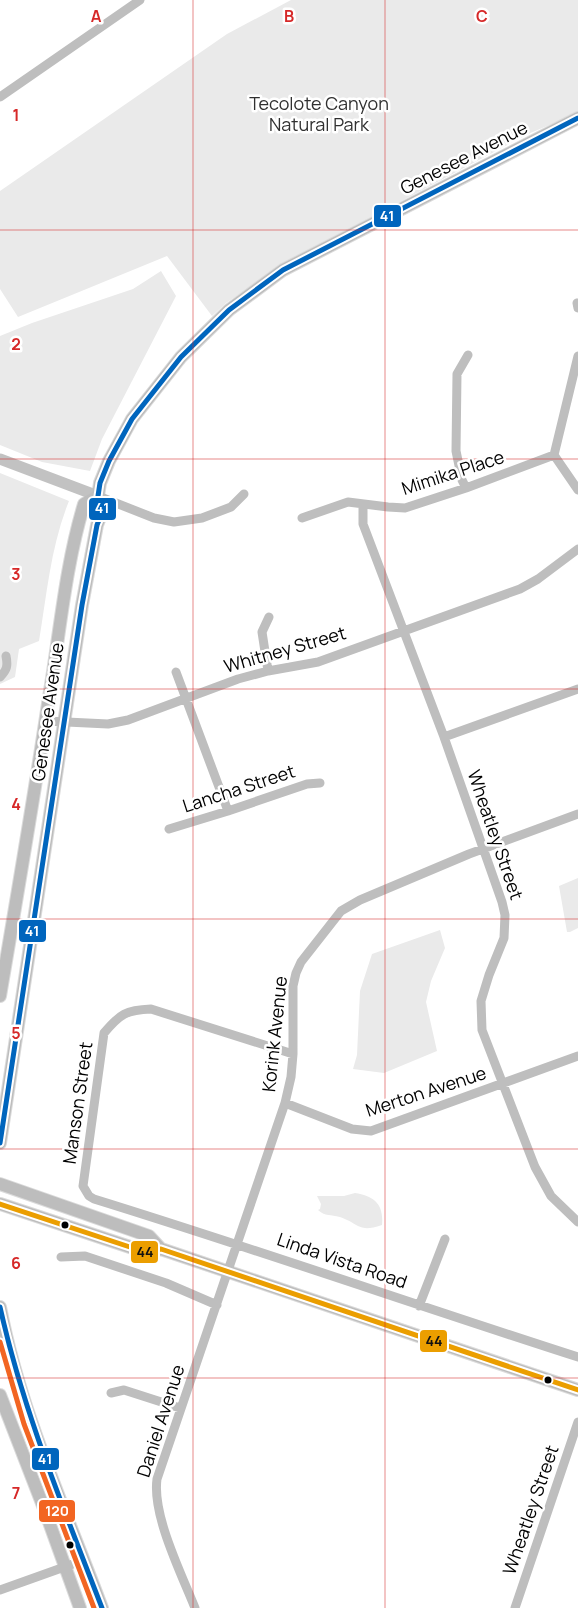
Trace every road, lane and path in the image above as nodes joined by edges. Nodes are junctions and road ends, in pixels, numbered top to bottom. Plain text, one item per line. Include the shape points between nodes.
1 (140, 0) edge
2 (0, 97) edge
3 (578, 118) edge
4 (468, 356) dead end
5 (578, 356) edge
6 (554, 454) junction
7 (0, 459) edge
8 (466, 488) junction
9 (578, 490) edge
10 (244, 494) dead end
11 (98, 496) junction
12 (363, 505) junction
13 (302, 518) dead end
14 (578, 549) edge
15 (269, 617) dead end
16 (403, 630) junction
17 (6, 656) dead end
18 (268, 671) junction
19 (176, 672) dead end
20 (0, 677) edge
21 (578, 689) edge
22 (185, 699) junction
23 (46, 721) junction
24 (64, 722) junction
25 (444, 737) junction
26 (320, 783) dead end
27 (228, 811) junction
28 (578, 814) edge
29 (169, 830) dead end
30 (484, 848) junction
31 (0, 996) edge
32 (293, 1054) junction
33 (578, 1056) edge
34 (503, 1084) junction
35 (284, 1103) junction
36 (0, 1143) edge
37 (0, 1184) edge
38 (94, 1198) joint
39 (0, 1204) edge
40 (578, 1222) edge
41 (445, 1239) dead end
42 (238, 1243) junction
43 (161, 1249) junction
44 (61, 1257) dead end
45 (228, 1272) junction
46 (216, 1304) junction
47 (0, 1306) edge
48 (419, 1306) junction
49 (578, 1357) edge
50 (578, 1390) edge
51 (111, 1393) dead end
52 (0, 1395) edge
53 (180, 1408) junction
54 (578, 1423) edge
55 (84, 1560) junction
56 (66, 1568) junction
57 (0, 1590) edge
58 (80, 1608) edge
59 (102, 1608) edge
60 (195, 1608) edge
61 (515, 1608) edge

1 - 2 street
3 - 11 main road, Genesee Avenue via 282,270 229,310 181,357 132,419 109,461
4 - 8 street via 457,374 456,451
5 - 6 street
6 - 8 street, Mimika Place
6 - 9 street
7 - 11 street
8 - 12 street, Mimika Place via 404,508
10 - 11 street via 231,507 202,518 174,522 154,518
11 - 23 main road, Genesee Avenue via 84,504 78,526
11 - 24 main road, Genesee Avenue via 102,510 82,605
12 - 13 street, Mimika Place via 348,502
12 - 16 street, Wheatley Street via 364,524
14 - 16 street, Whitney Street via 520,589
15 - 18 street via 262,632
16 - 18 street, Whitney Street via 318,662
16 - 25 street, Wheatley Street
17 - 20 street via 6,672
18 - 22 street, Whitney Street
19 - 22 street
21 - 25 street
22 - 24 street, Whitney Street via 108,724
22 - 27 street
23 - 24 street, Whitney Street
23 - 31 main road, Genesee Avenue
24 - 36 main road, Genesee Avenue
25 - 30 street, Wheatley Street
26 - 27 street, Lancha Street via 307,784
27 - 29 street, Lancha Street
28 - 30 street, Korink Avenue
30 - 32 street, Korink Avenue via 341,911 296,973 293,986
30 - 34 street, Wheatley Street via 505,915 504,938 481,1001 482,1030
32 - 35 street, Korink Avenue
32 - 38 street, Manson Street via 151,1009 133,1010 116,1019 104,1033 83,1186
33 - 34 street, Merton Avenue
34 - 35 street, Merton Avenue via 371,1131 352,1128
34 - 40 street, Wheatley Street via 535,1167 552,1196
35 - 42 street, Korink Avenue
37 - 43 main road via 149,1236
38 - 42 street, Linda Vista Road
39 - 43 main road via 145,1252
41 - 48 street
42 - 45 street, Korink Avenue
42 - 48 street, Linda Vista Road
43 - 45 main road
44 - 46 street via 85,1256 166,1283
45 - 46 street, Daniel Avenue
45 - 50 main road
46 - 53 street, Daniel Avenue
47 - 55 main road via 8,1349 25,1406
48 - 49 street, Linda Vista Road
51 - 53 street via 124,1390
52 - 56 main road
53 - 60 street, Daniel Avenue via 156,1490 158,1512
54 - 61 street, Wheatley Street
55 - 56 street
55 - 59 main road
56 - 57 street
56 - 58 main road

